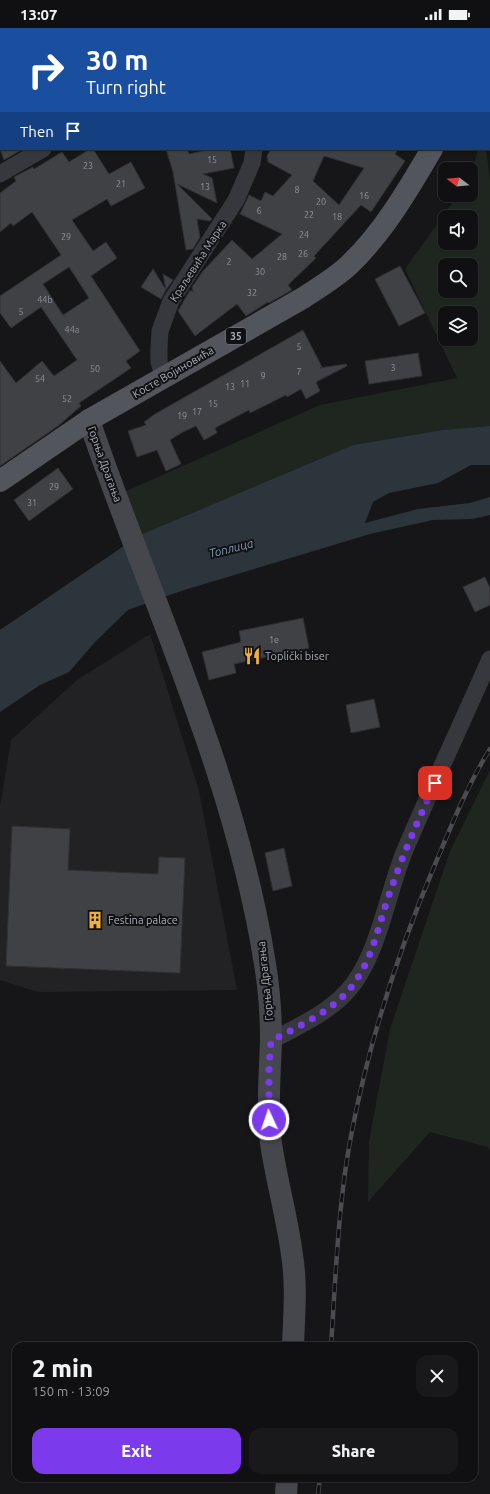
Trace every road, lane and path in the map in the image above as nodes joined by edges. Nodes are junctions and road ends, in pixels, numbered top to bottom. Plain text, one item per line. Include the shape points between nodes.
1 (41, 150) edge
2 (254, 150) edge
3 (431, 150) edge
4 (0, 174) edge
5 (164, 378) junction
6 (89, 420) junction
7 (0, 481) edge
8 (490, 659) edge
9 (271, 1041) junction
10 (293, 1342) edge
11 (287, 1482) edge
12 (286, 1494) edge

1 - 4 street
2 - 5 street, Краљевића Марка via 252,163 236,200 171,301 160,332 158,348
3 - 5 main road, Косте Војиновића / 35 via 385,223 348,266 303,298
5 - 6 main road, Косте Војиновића / 35
6 - 7 main road, Косте Војиновића / 35
6 - 9 street, Горња Драгања via 207,738 253,901 265,966
8 - 9 street via 404,851 371,954 354,983 336,1002 320,1014
9 - 10 street, Горња Драгања via 268,1113 273,1160 292,1255
11 - 12 street

